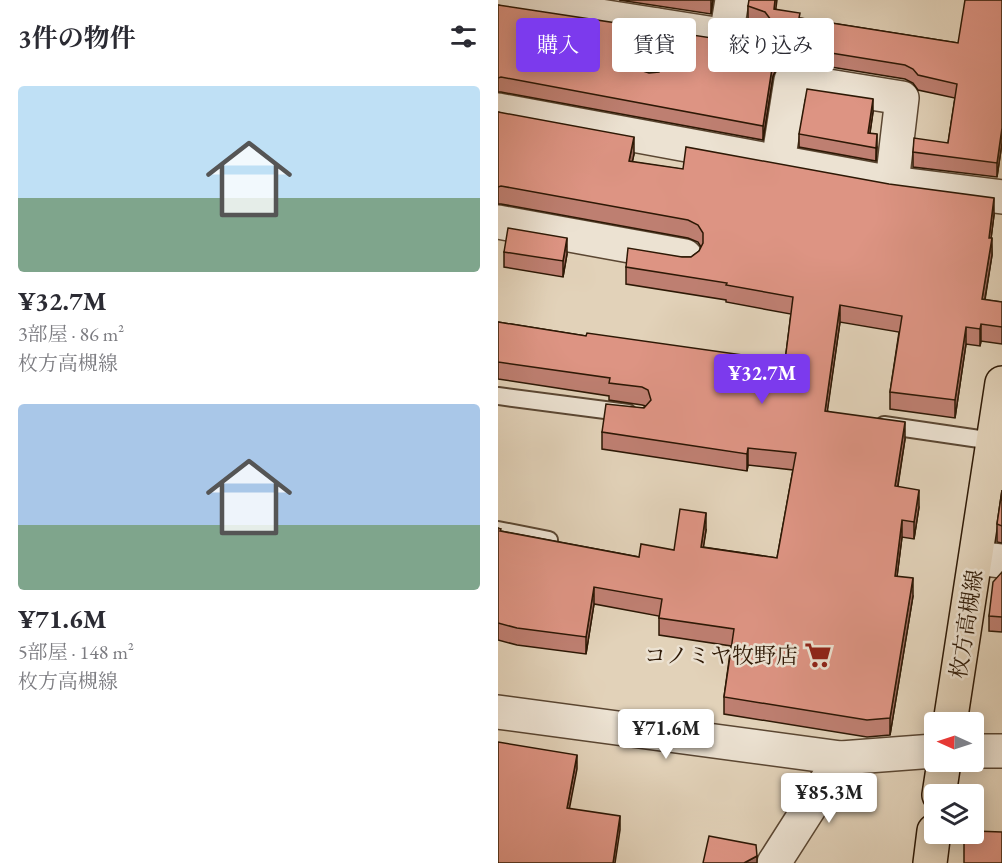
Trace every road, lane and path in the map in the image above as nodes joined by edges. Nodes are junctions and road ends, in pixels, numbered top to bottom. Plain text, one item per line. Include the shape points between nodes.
1 (498, 0) edge
2 (732, 0) edge
3 (612, 18) edge
4 (696, 31) edge
5 (498, 110) edge
6 (778, 162) junction
7 (892, 183) junction
8 (1002, 197) edge
9 (498, 222) edge
10 (685, 256) edge
11 (1002, 383) edge
12 (498, 396) edge
13 (640, 415) edge
14 (865, 423) edge
15 (993, 441) junction
16 (498, 530) edge
17 (564, 544) edge
18 (989, 560) edge
19 (498, 712) edge
20 (953, 712) edge
21 (984, 751) edge
22 (1002, 751) edge
23 (924, 752) edge
24 (841, 758) junction
25 (932, 844) edge
26 (774, 863) edge
27 (930, 863) edge

1 - 3 street
2 - 4 street via 740,38
5 - 6 street
6 - 7 street
6 - 7 street via 791,80 902,98
7 - 8 street
9 - 10 street
11 - 15 main road, 枚方高槻線
12 - 13 lane
14 - 15 lane
15 - 18 main road, 枚方高槻線
16 - 17 lane
18 - 20 main road, 枚方高槻線
19 - 24 street
21 - 22 street
23 - 24 street
24 - 26 street
25 - 27 main road

